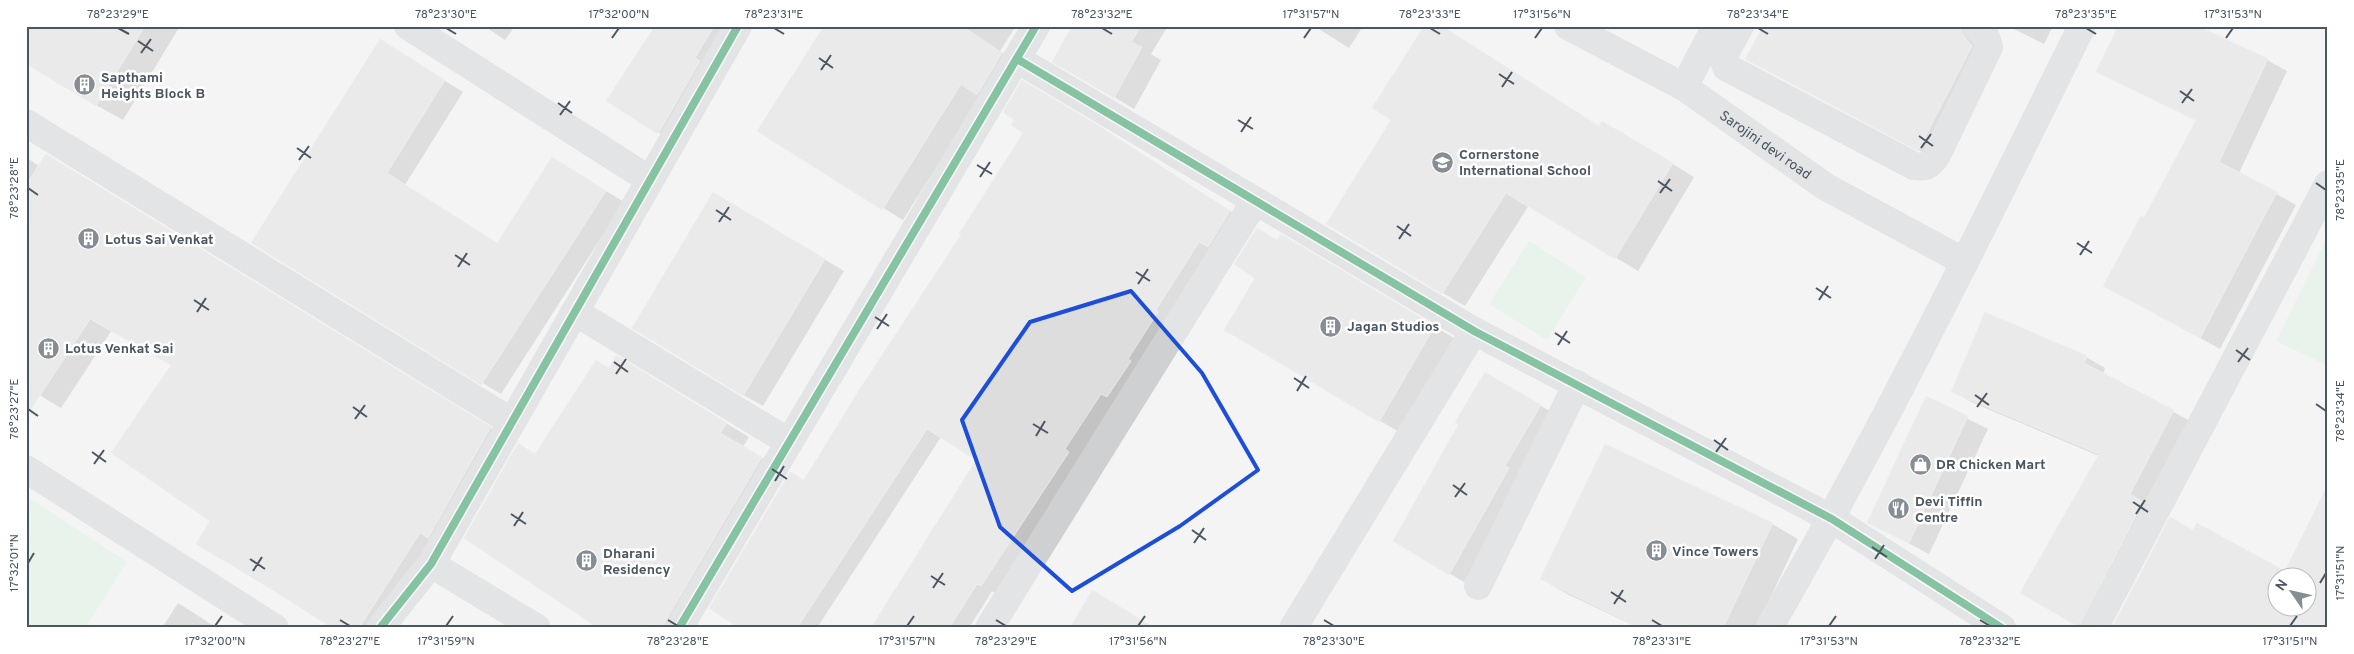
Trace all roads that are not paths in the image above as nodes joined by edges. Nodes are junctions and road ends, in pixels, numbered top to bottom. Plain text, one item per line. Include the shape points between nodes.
1 (408, 26) edge
2 (738, 26) edge
3 (1036, 26) edge
4 (1568, 26) edge
5 (1716, 26) edge
6 (1740, 26) edge
7 (1975, 26) edge
8 (2082, 26) edge
9 (1016, 59) junction
10 (1731, 69) junction
11 (1684, 87) junction
12 (1709, 104) junction
13 (26, 123) edge
14 (650, 180) junction
15 (2328, 184) edge
16 (1255, 201) junction
17 (1965, 262) junction
18 (575, 312) junction
19 (1474, 331) junction
20 (1576, 384) junction
21 (512, 422) junction
22 (789, 442) junction
23 (26, 469) edge
24 (1832, 519) junction
25 (431, 564) junction
26 (1478, 586) dead end
27 (275, 628) edge
28 (380, 628) edge
29 (537, 628) edge
30 (679, 628) edge
31 (989, 628) edge
32 (1293, 628) edge
33 (1770, 628) edge
34 (2002, 628) edge
35 (2094, 628) edge

1 - 14 street
2 - 14 street
3 - 9 street
4 - 11 street, Sarojini devi road
5 - 11 street
6 - 10 street via 1723,57
7 - 10 street via 1985,34 1989,47 1937,155 1931,164 1924,167 1914,166
8 - 17 street
9 - 16 street
9 - 22 street
10 - 12 street
11 - 12 street, Sarojini devi road
12 - 17 street, Sarojini devi road via 1826,186
13 - 21 street
14 - 18 street
15 - 35 street
16 - 19 street
16 - 31 street
17 - 24 street
18 - 21 street
18 - 22 street
19 - 20 street
19 - 32 street
20 - 24 street
20 - 26 street
21 - 25 street
22 - 30 street
23 - 27 street
24 - 33 street
24 - 34 street
25 - 28 street
25 - 29 street

